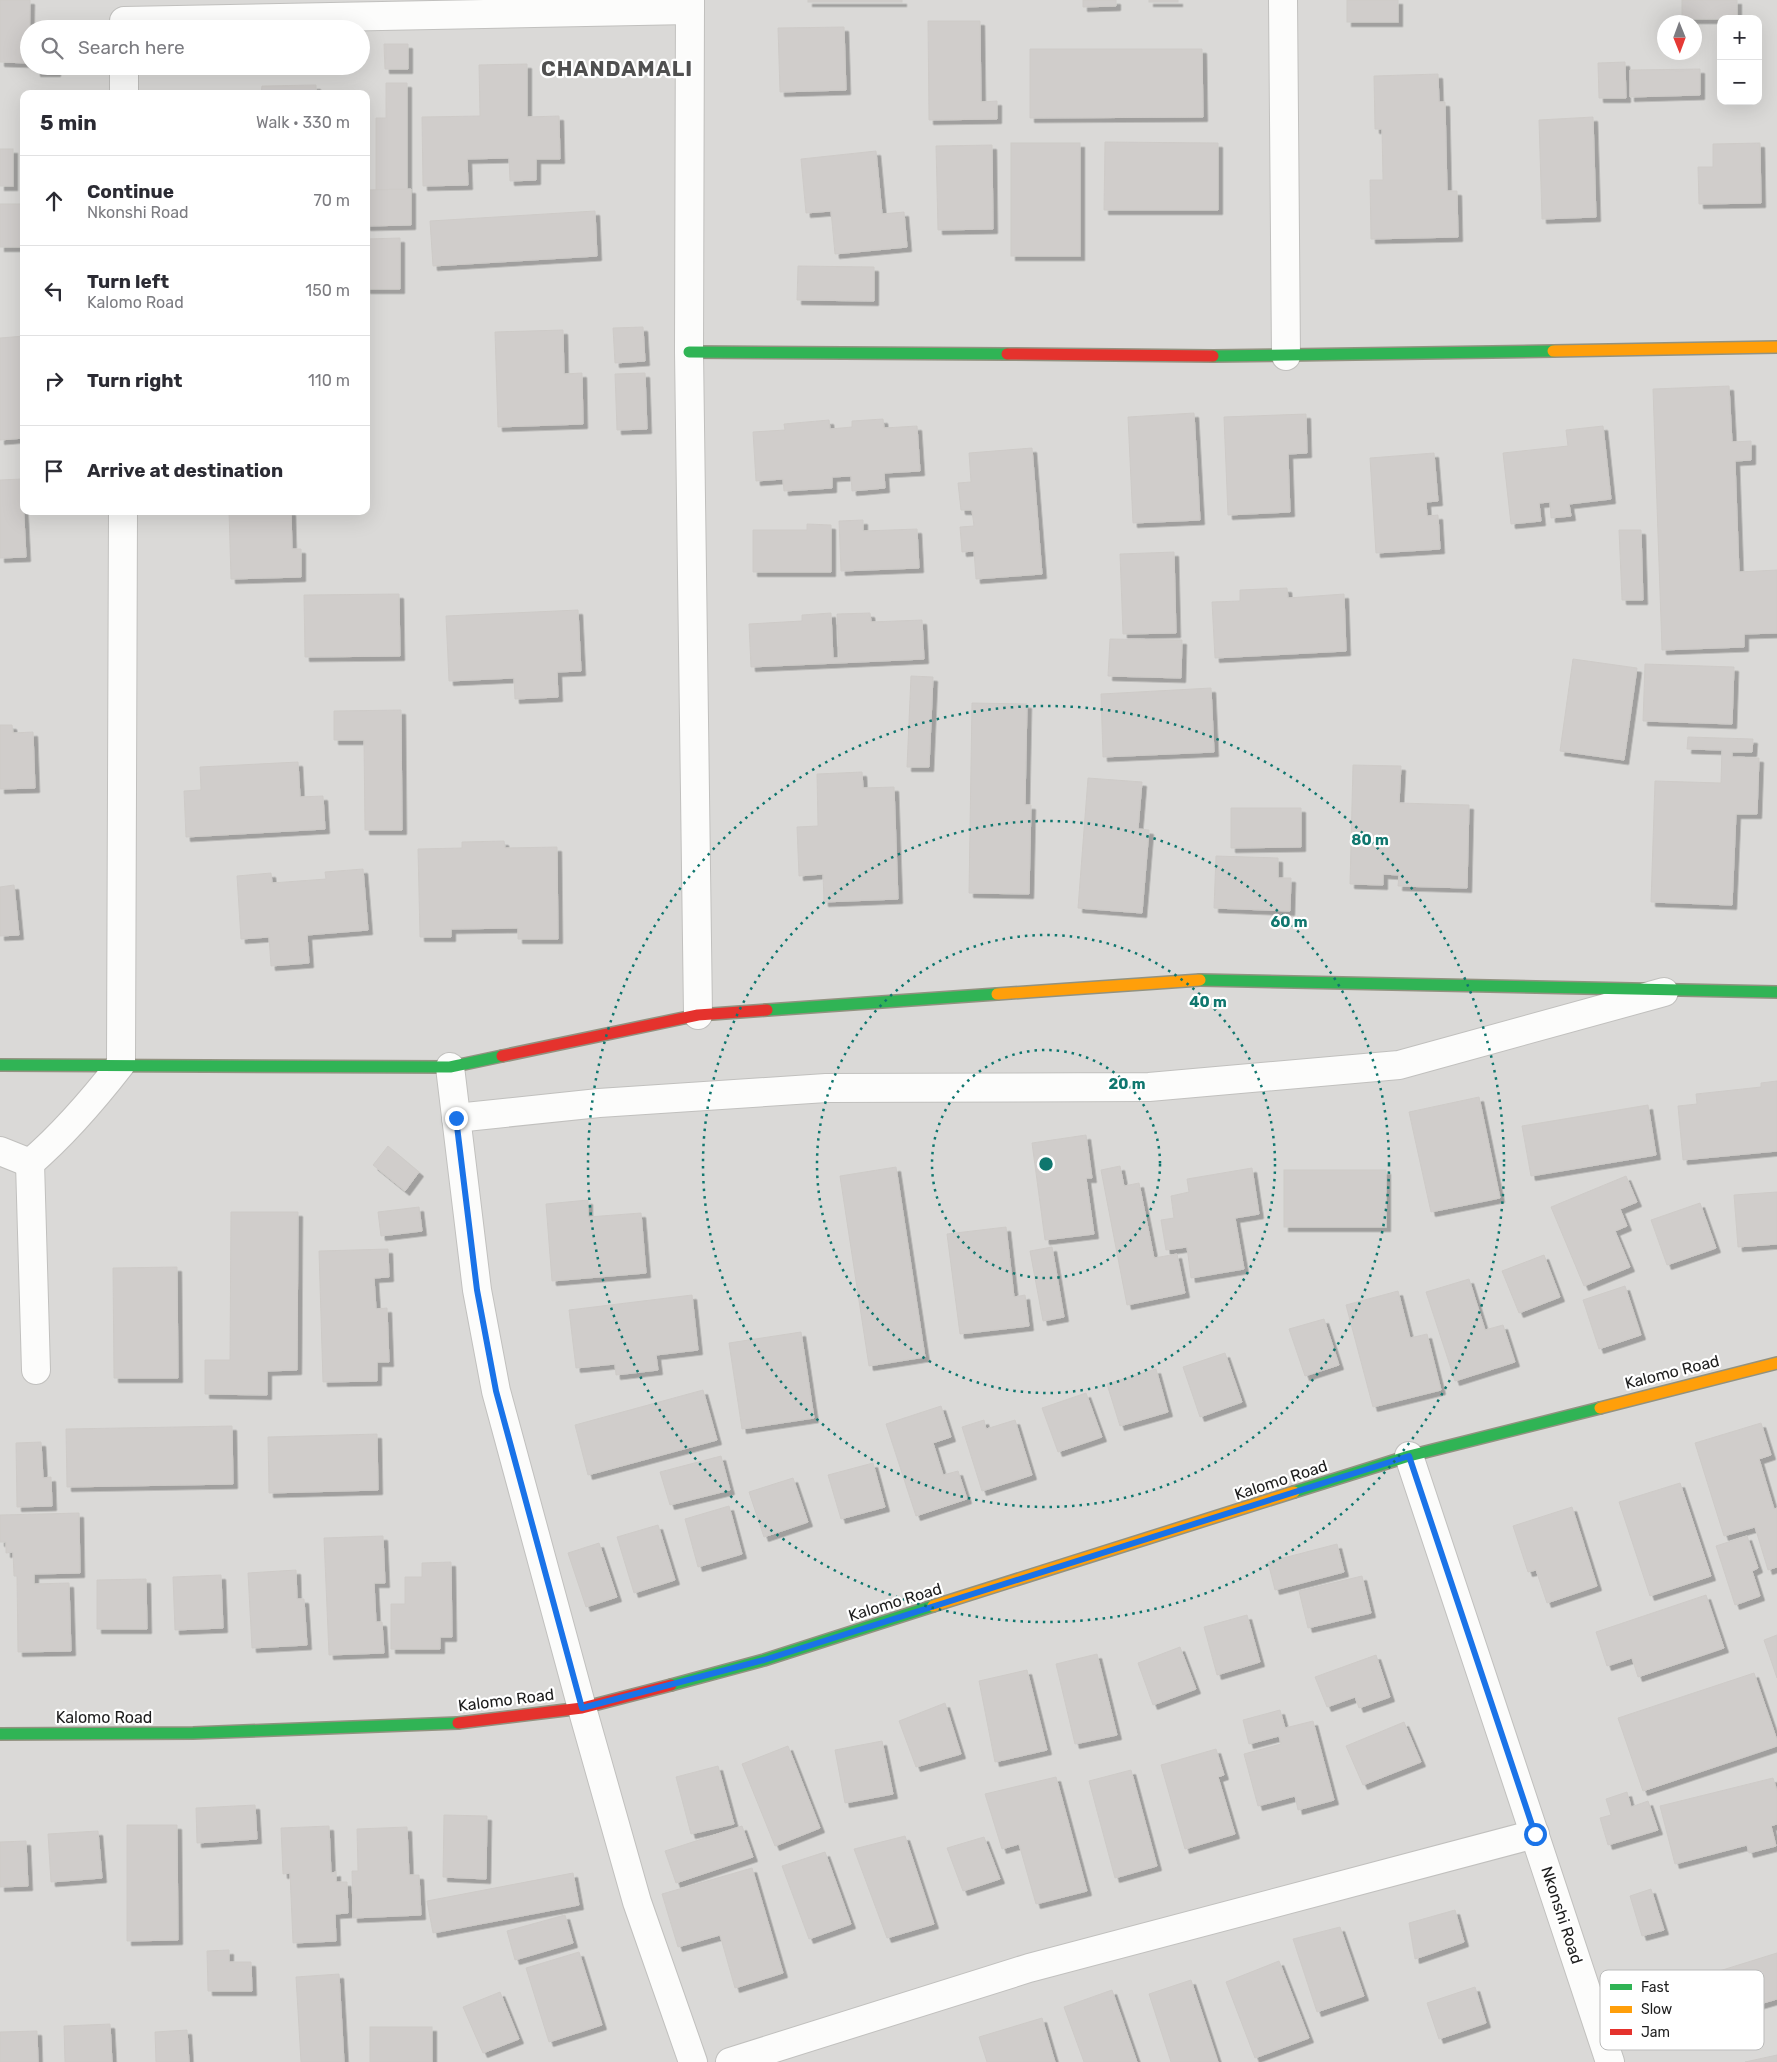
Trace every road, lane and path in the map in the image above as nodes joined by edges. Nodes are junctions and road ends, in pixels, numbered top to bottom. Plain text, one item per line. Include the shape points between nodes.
1 (1283, 0) edge
2 (690, 5) edge
3 (124, 17) edge
4 (124, 75) edge
5 (124, 90) edge
6 (1777, 347) edge
7 (689, 352) junction
8 (1286, 356) junction
9 (123, 515) edge
10 (1675, 989) junction
11 (1777, 992) edge
12 (698, 1015) junction
13 (121, 1064) junction
14 (0, 1065) edge
15 (450, 1066) junction
16 (456, 1118) junction
17 (0, 1151) edge
18 (30, 1163) junction
19 (1777, 1363) edge
20 (36, 1370) dead end
21 (1409, 1456) junction
22 (582, 1708) junction
23 (0, 1734) edge
24 (1535, 1834) junction
25 (1600, 2032) edge
26 (1606, 2050) edge
27 (693, 2062) edge
28 (730, 2062) edge
29 (1610, 2062) edge

1 - 8 street
2 - 3 street
2 - 7 street
4 - 5 street
6 - 8 street
7 - 8 street
7 - 12 street
9 - 13 street
10 - 11 street
10 - 12 street via 1210,979
10 - 16 street via 1399,1065 1149,1087 826,1088 599,1103
12 - 15 street
13 - 14 street
13 - 15 street
13 - 18 street via 84,1110
15 - 16 street
16 - 22 street via 477,1290 496,1391
17 - 18 street
18 - 20 street
19 - 21 street, Kalomo Road
21 - 22 street, Kalomo Road via 773,1657
21 - 24 street, Nkonshi Road
22 - 23 street, Kalomo Road via 438,1725 193,1733
22 - 27 street via 637,1902
24 - 25 street, Nkonshi Road
24 - 28 street via 1029,1968
26 - 29 street, Nkonshi Road

